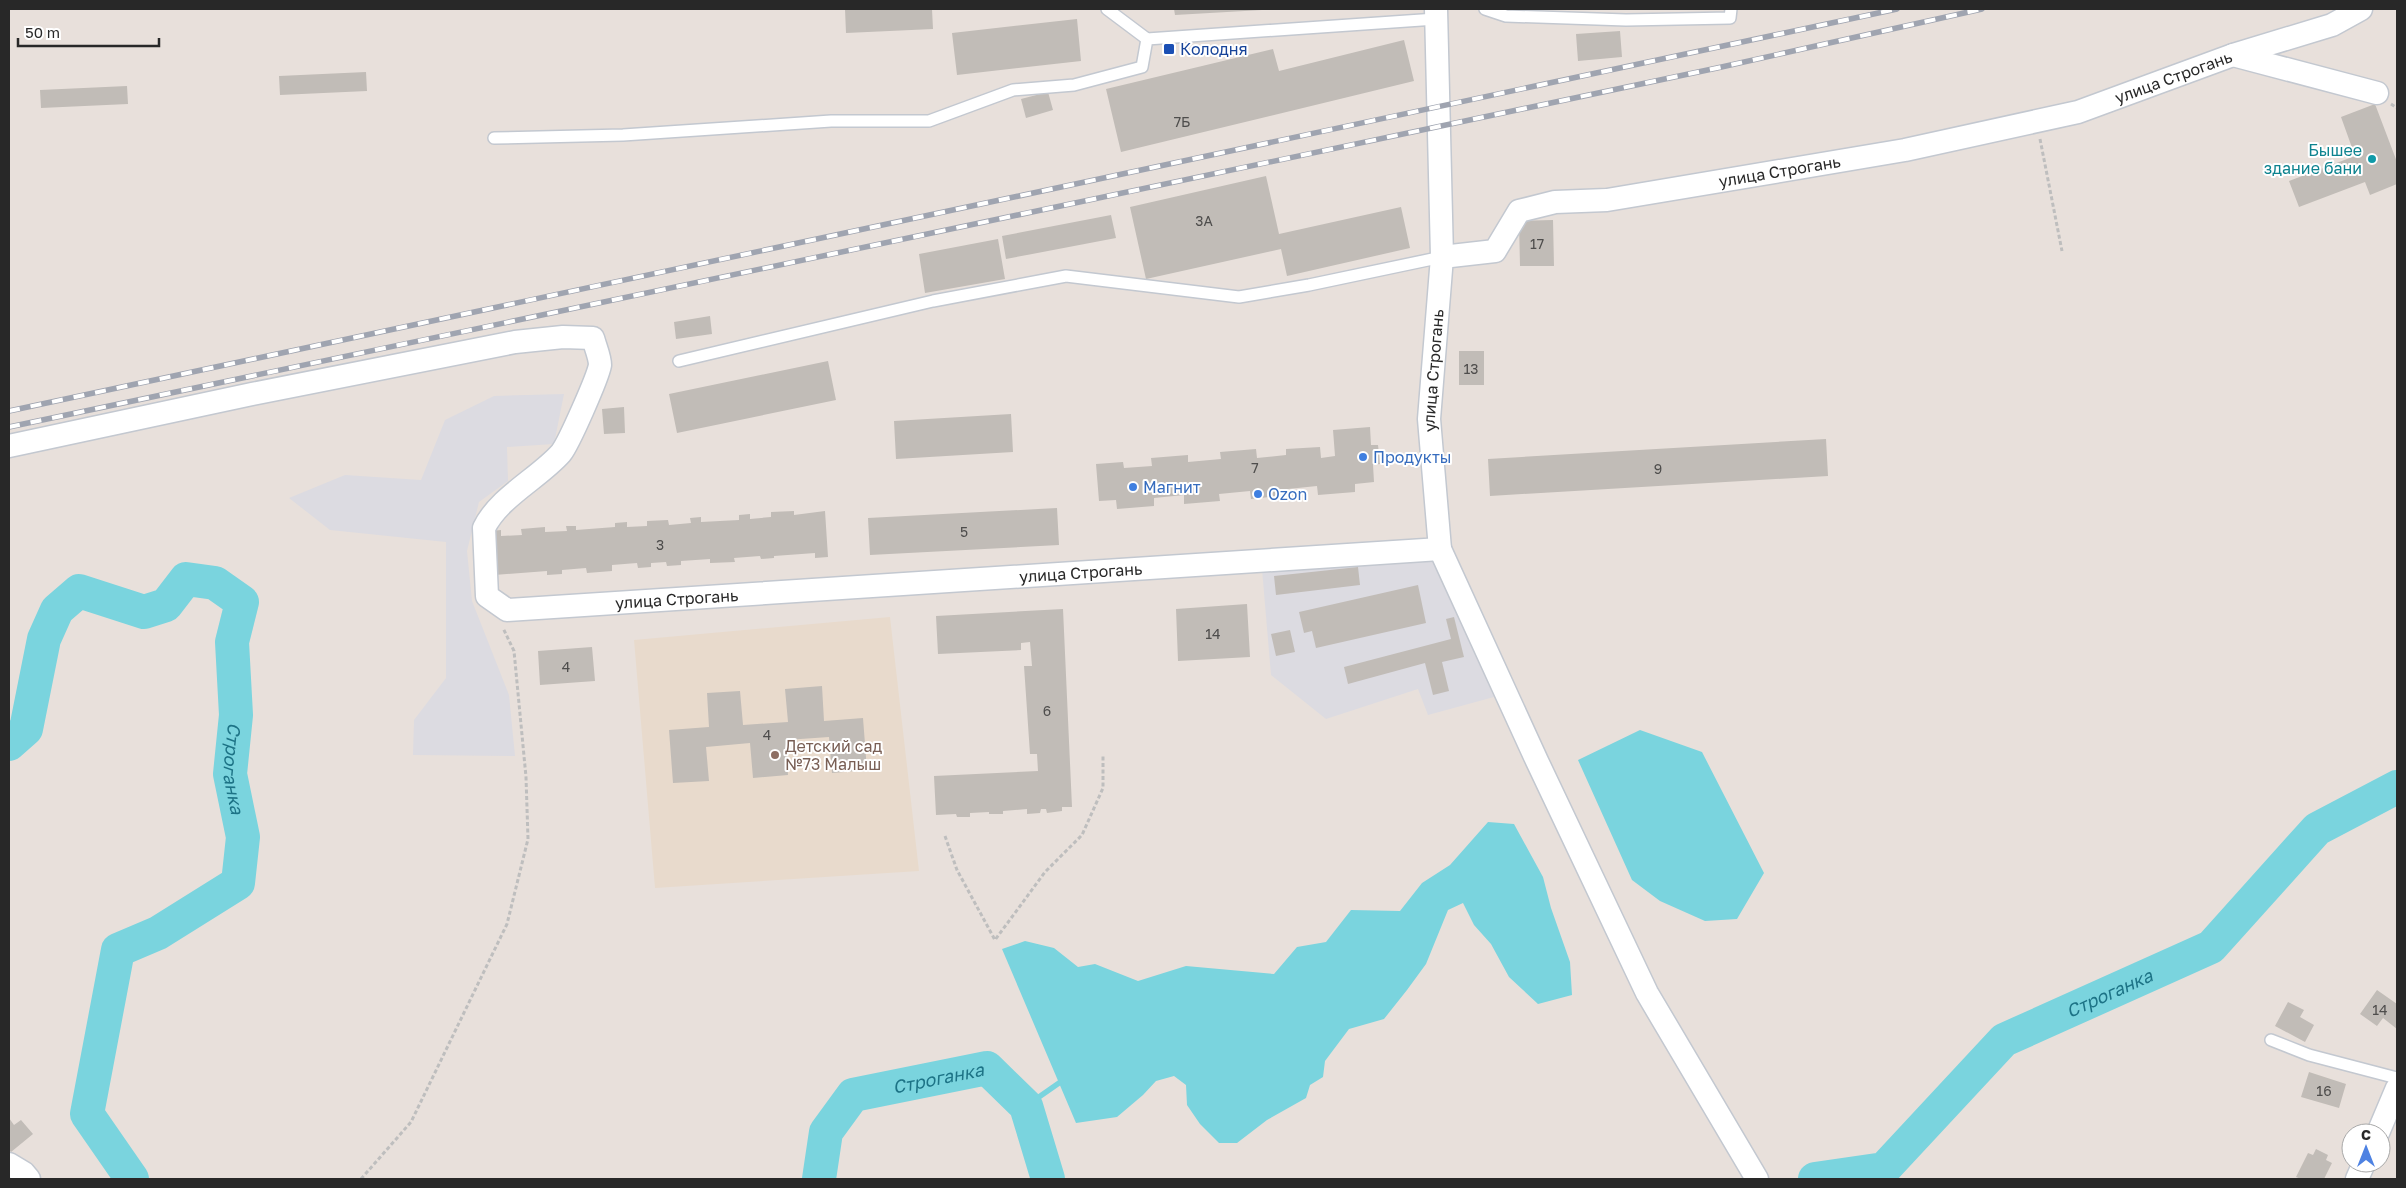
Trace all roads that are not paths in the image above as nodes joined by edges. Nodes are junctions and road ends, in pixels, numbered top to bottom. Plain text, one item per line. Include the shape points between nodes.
1 (1107, 9) edge
2 (1485, 9) edge
3 (1731, 9) edge
4 (2361, 9) edge
5 (1436, 14) edge
6 (1147, 39) junction
7 (2233, 55) junction
8 (2377, 93) dead end
9 (494, 138) dead end
10 (1442, 257) junction
11 (679, 361) dead end
12 (9, 446) edge
13 (1440, 549) junction
14 (2270, 1040) dead end
15 (2397, 1078) edge
16 (2397, 1088) edge
17 (2382, 1123) edge
18 (9, 1164) edge
19 (29, 1179) edge
20 (1758, 1179) edge

1 - 6 lane
2 - 3 lane via 1506,16 1626,20 1730,18
4 - 7 street, улица Строгань via 2332,25
5 - 6 lane
5 - 10 street
6 - 9 lane via 1142,67 1074,85 1012,90 928,121 831,121 624,135
7 - 8 street
7 - 10 street, улица Строгань via 2078,112 1867,157 1606,200 1555,202 1519,211 1495,251
10 - 11 lane via 1239,297 1066,276 933,302
10 - 13 street, улица Строгань via 1428,419
12 - 13 street, улица Строгань via 515,342 563,336 594,338 600,364 586,403 561,452 514,494 484,528 487,596 507,610
13 - 20 street via 1647,993
14 - 15 lane via 2309,1055
16 - 17 street
18 - 19 street

